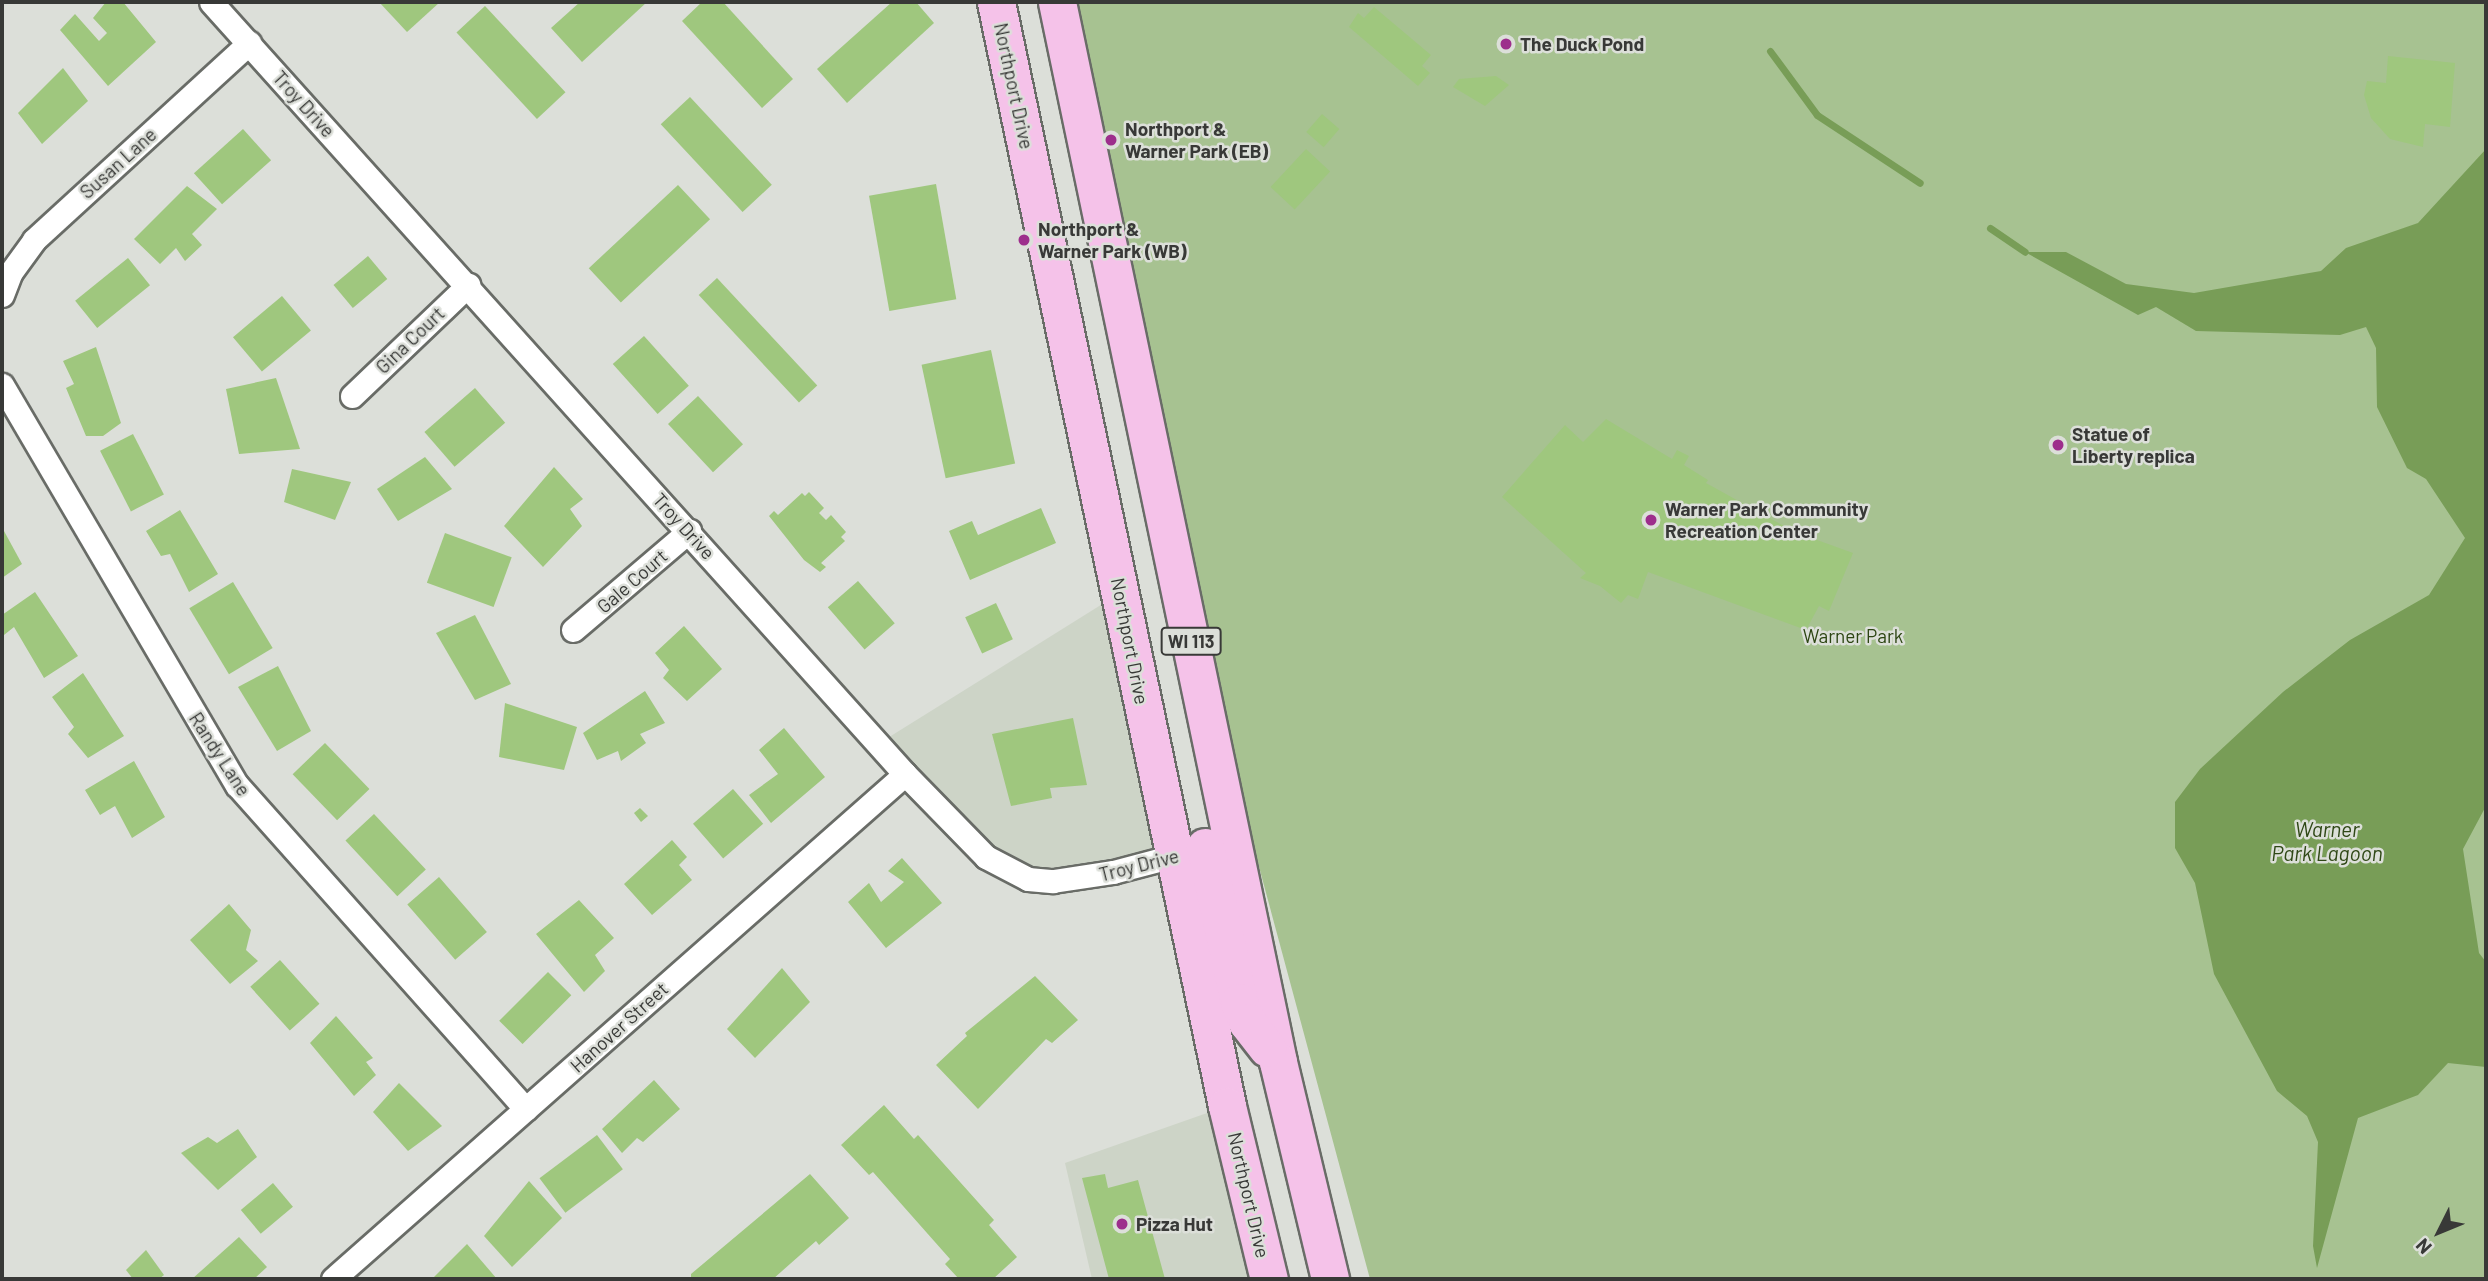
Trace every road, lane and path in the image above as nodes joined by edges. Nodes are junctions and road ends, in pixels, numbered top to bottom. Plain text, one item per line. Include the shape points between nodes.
1 (211, 2) edge
2 (996, 2) edge
3 (1057, 2) edge
4 (249, 43) junction
5 (468, 285) junction
6 (2, 295) edge
7 (2, 385) edge
8 (352, 396) dead end
9 (689, 531) junction
10 (573, 630) dead end
11 (905, 774) junction
12 (1204, 848) junction
13 (526, 1110) junction
14 (1299, 1158) junction
15 (333, 1279) edge
16 (1269, 1279) edge
17 (1330, 1279) edge
18 (1342, 1279) edge

1 - 4 street, Troy Drive
2 - 12 main road, Northport Drive / WI 113
3 - 12 main road, Northport Drive / WI 113
4 - 5 street, Troy Drive
4 - 6 street, Susan Lane via 34,240 11,272
5 - 8 street, Gina Court
5 - 9 street, Troy Drive
7 - 13 street, Randy Lane via 237,785
9 - 10 street, Gale Court
9 - 11 street, Troy Drive
11 - 12 street, Troy Drive via 986,856 1027,879 1076,880
11 - 13 street, Hanover Street
12 - 14 main road via 1239,1002 1247,1022 1278,1062
12 - 16 main road, Northport Drive / WI 113
13 - 15 street, Hanover Street
14 - 17 main road
14 - 18 main road

